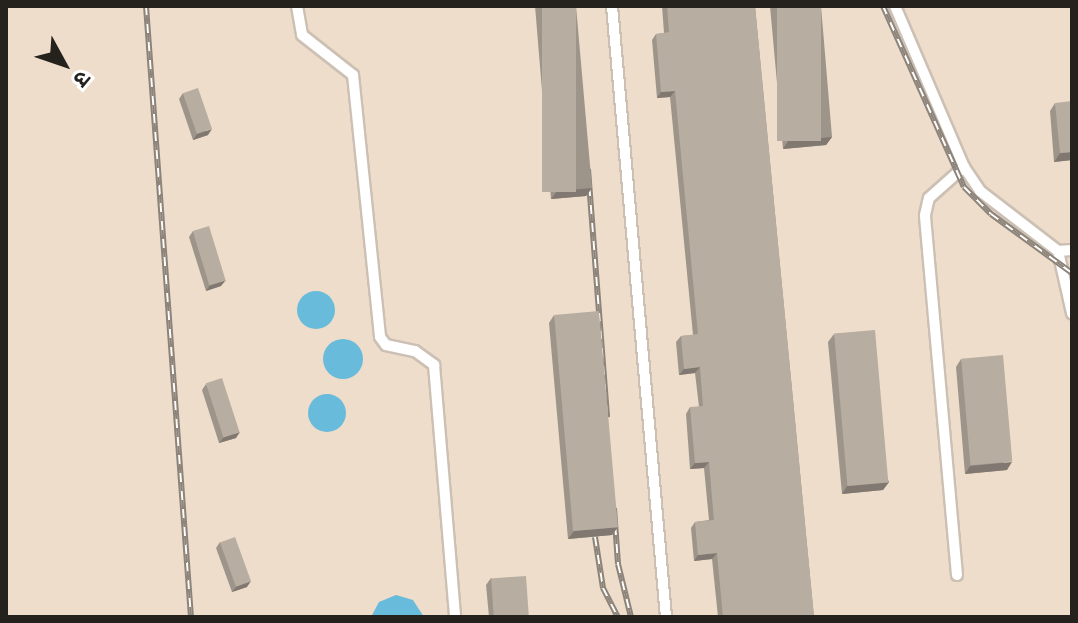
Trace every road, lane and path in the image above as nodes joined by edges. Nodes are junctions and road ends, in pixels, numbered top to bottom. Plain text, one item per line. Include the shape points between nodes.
1 (297, 6) edge
2 (612, 6) edge
3 (895, 6) edge
4 (964, 167) junction
5 (1072, 250) edge
6 (1058, 251) junction
7 (1072, 313) edge
8 (957, 575) dead end
9 (455, 617) edge
10 (666, 617) edge

1 - 9 lane via 302,35 353,75 380,337 386,345 415,351 434,365
2 - 10 lane
3 - 4 lane
4 - 6 lane via 980,191
4 - 8 lane via 929,198 925,215
5 - 6 lane
6 - 7 lane

